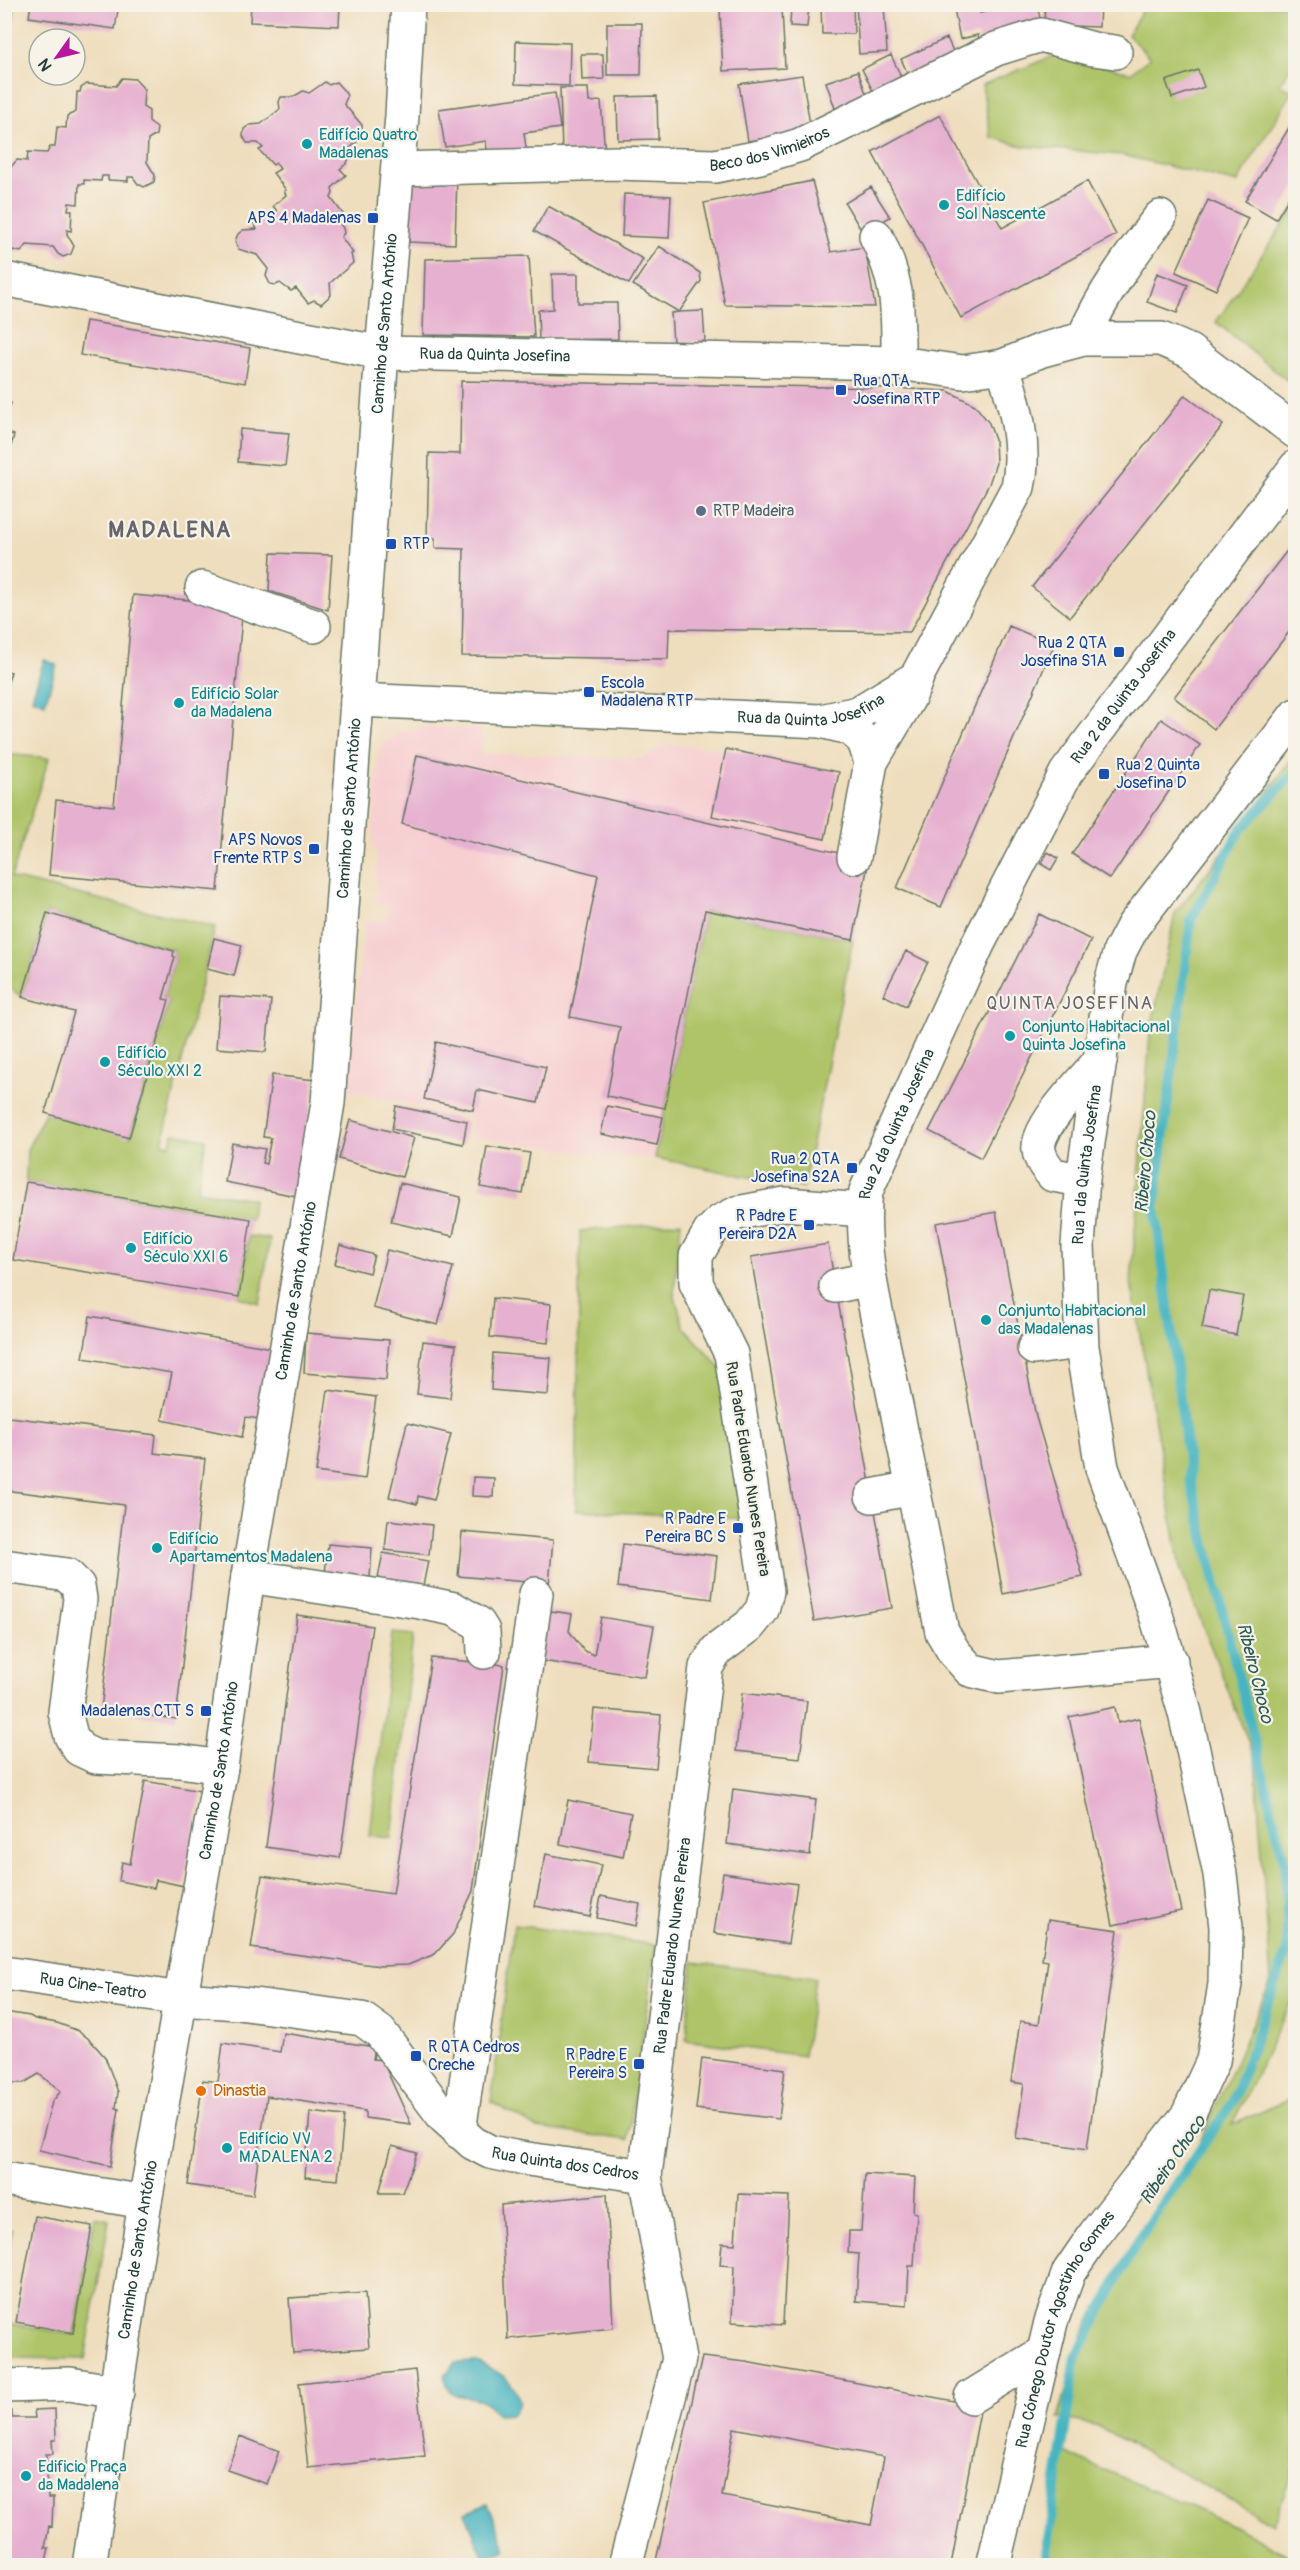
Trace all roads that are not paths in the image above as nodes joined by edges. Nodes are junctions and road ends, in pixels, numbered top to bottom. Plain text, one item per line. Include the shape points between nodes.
1 (408, 4) edge
2 (1115, 52) dead end
3 (398, 169) junction
4 (1161, 217) dead end
5 (876, 236) dead end
6 (4, 279) edge
7 (1083, 339) junction
8 (382, 353) junction
9 (1003, 366) junction
10 (891, 371) junction
11 (1296, 432) edge
12 (1296, 467) edge
13 (202, 588) dead end
14 (314, 626) dead end
15 (916, 678) junction
16 (357, 700) junction
17 (1296, 715) edge
18 (821, 722) junction
19 (871, 762) junction
20 (854, 857) dead end
21 (1100, 1061) junction
22 (1083, 1178) junction
23 (864, 1210) junction
24 (870, 1279) junction
25 (836, 1286) dead end
26 (1081, 1342) junction
27 (1034, 1348) dead end
28 (913, 1488) junction
29 (872, 1496) dead end
30 (4, 1566) edge
31 (248, 1576) junction
32 (536, 1594) dead end
33 (484, 1652) dead end
34 (1171, 1661) junction
35 (221, 1767) junction
36 (4, 1973) edge
37 (181, 1999) junction
38 (459, 2132) junction
39 (645, 2176) junction
40 (4, 2179) edge
41 (145, 2202) junction
42 (1044, 2352) junction
43 (4, 2386) edge
44 (117, 2392) junction
45 (971, 2397) dead end
46 (89, 2565) edge
47 (625, 2565) edge
48 (993, 2565) edge

1 - 3 street, Caminho de Santo António
2 - 3 street, Beco dos Vimieiros via 1041,35 996,49 800,145 716,166 616,163
3 - 8 street, Caminho de Santo António
4 - 7 street via 1124,263 1095,310
5 - 10 street via 888,260 898,300
6 - 8 street, Rua da Quinta Josefina
7 - 9 street, Rua da Quinta Josefina
7 - 11 street, Rua da Quinta Josefina via 1161,339 1189,351
8 - 10 street, Rua da Quinta Josefina
8 - 16 street, Caminho de Santo António
9 - 10 street, Rua da Quinta Josefina via 963,372
9 - 15 street via 1019,424 1018,487
12 - 23 street, Rua 2 da Quinta Josefina via 1066,773 935,1034 866,1191
13 - 14 street
15 - 18 street, Rua da Quinta Josefina via 858,713
15 - 19 street
16 - 18 street, Rua da Quinta Josefina
16 - 31 street, Caminho de Santo António via 328,1102
17 - 21 street, Rua 1 da Quinta Josefina via 1126,937 1111,983
18 - 19 street via 858,735
19 - 20 street
21 - 22 street, Rua 1 da Quinta Josefina
21 - 22 street via 1048,1124 1038,1149 1053,1175
22 - 26 street, Rua 1 da Quinta Josefina via 1078,1245
23 - 24 street, Rua 2 da Quinta Josefina
23 - 39 street, Rua Padre Eduardo Nunes Pereira via 785,1204 737,1213 710,1232 696,1256 696,1283 731,1354 767,1591 762,1610 749,1626 717,1650 706,1666
24 - 25 street
24 - 28 street, Rua 2 da Quinta Josefina
26 - 27 street
26 - 34 street, Rua 1 da Quinta Josefina via 1102,1468
28 - 29 street
28 - 34 street, Rua 2 da Quinta Josefina via 942,1632 970,1670 999,1677
30 - 35 street via 67,1575 78,1586 80,1599 65,1712 79,1749 96,1757
31 - 33 street via 454,1609 483,1631
31 - 35 street, Caminho de Santo António
32 - 38 street
34 - 42 street, Rua Cónego Doutor Agostinho Gomes via 1220,1874 1226,1927 1220,2023 1213,2061 1188,2115 1069,2272
35 - 37 street, Caminho de Santo António
36 - 37 street, Rua Cine-Teatro
37 - 38 street, Rua Quinta dos Cedros via 362,2019 380,2032
37 - 41 street, Caminho de Santo António
38 - 39 street, Rua Quinta dos Cedros via 490,2152
39 - 47 street, Rua Quinta dos Cedros via 679,2360
40 - 41 street
41 - 44 street, Caminho de Santo António
42 - 45 street
42 - 48 street, Rua Cónego Doutor Agostinho Gomes
43 - 44 street via 70,2384
44 - 46 street, Caminho de Santo António

